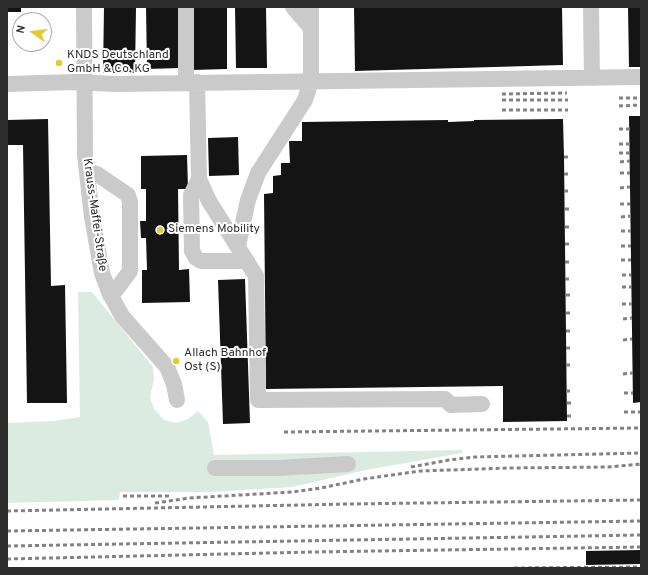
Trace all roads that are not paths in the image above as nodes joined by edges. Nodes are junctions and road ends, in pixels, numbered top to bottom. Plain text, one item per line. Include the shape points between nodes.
1 (84, 7) edge
2 (186, 7) edge
3 (293, 7) edge
4 (311, 7) edge
5 (591, 7) edge
6 (311, 28) junction
7 (641, 77) edge
8 (592, 78) junction
9 (311, 81) junction
10 (84, 82) junction
11 (192, 82) junction
12 (7, 84) edge
13 (87, 171) junction
14 (199, 179) junction
15 (238, 246) junction
16 (247, 260) junction
17 (110, 295) junction
18 (177, 400) dead end
19 (482, 404) dead end
20 (348, 464) dead end
21 (214, 468) dead end

1 - 10 street, Krauss-Maffei-Straße
2 - 11 street
3 - 6 street
4 - 6 street
5 - 8 street
6 - 9 street
7 - 8 street
8 - 9 street
9 - 11 street
9 - 15 street via 305,100 258,173 248,200
10 - 11 street
10 - 12 street
10 - 13 street, Krauss-Maffei-Straße
11 - 14 street
13 - 17 street, Krauss-Maffei-Straße via 102,273
13 - 17 street via 97,174 128,195 130,202 130,271
14 - 15 street
14 - 16 street via 191,195 192,251 196,258 201,261
15 - 16 street
16 - 19 street via 256,276 258,400 445,399 451,405
17 - 18 street, Krauss-Maffei-Straße via 122,316 167,367
20 - 21 street

